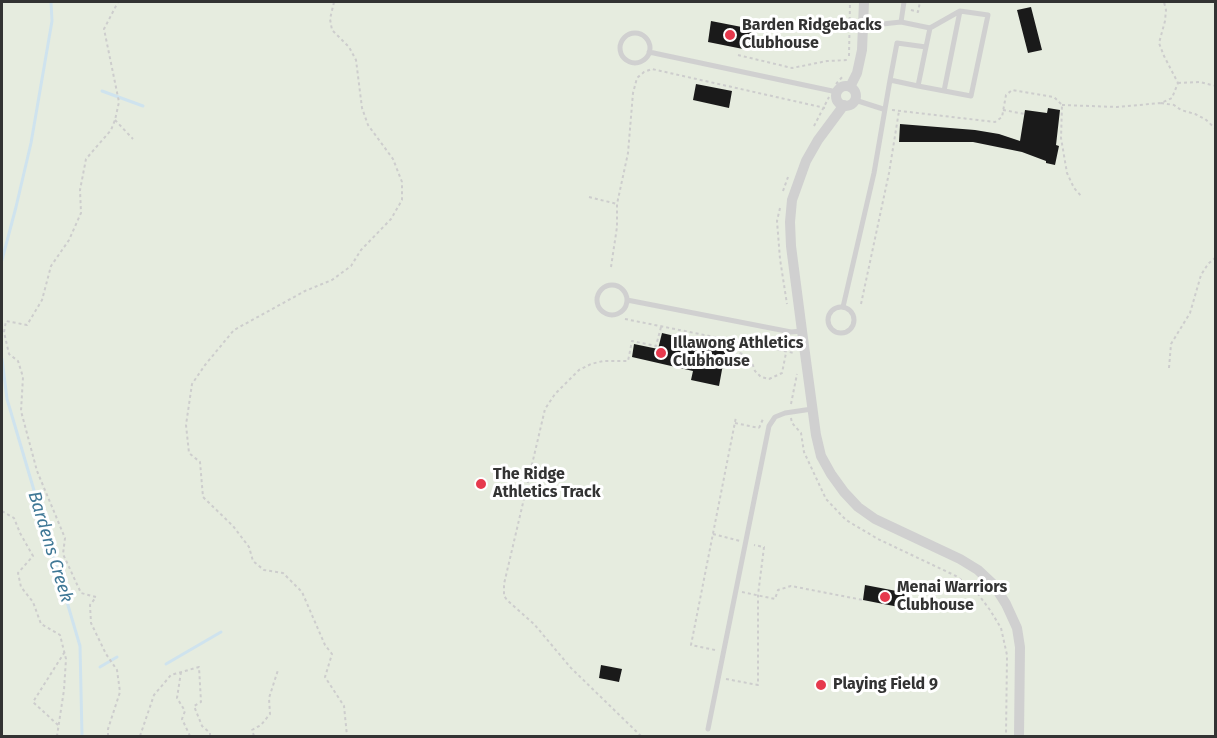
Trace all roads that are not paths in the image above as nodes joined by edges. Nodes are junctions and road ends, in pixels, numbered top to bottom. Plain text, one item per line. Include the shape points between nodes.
1 (864, 2) edge
2 (904, 2) edge
3 (960, 10) junction
4 (901, 22) junction
5 (864, 26) junction
6 (930, 28) junction
7 (926, 47) junction
8 (649, 52) junction
9 (890, 80) junction
10 (918, 86) junction
11 (850, 87) junction
12 (944, 91) junction
13 (837, 92) junction
14 (855, 100) junction
15 (844, 105) junction
16 (883, 109) junction
17 (627, 300) junction
18 (843, 307) junction
19 (802, 331) junction
20 (812, 409) junction
21 (708, 729) dead end
22 (1019, 736) edge

1 - 5 street
2 - 4 lane
3 - 6 lane
3 - 12 lane
3 - 12 lane via 987,15 974,85 971,96
4 - 5 lane
4 - 6 lane
5 - 11 street via 860,61
6 - 7 lane
7 - 9 lane via 897,43
7 - 10 lane
8 - 8 lane via 640,62 631,62 621,53 621,44 630,34 639,34 647,39
8 - 13 lane
9 - 10 lane
9 - 16 lane
10 - 12 lane
11 - 13 street
11 - 14 street
13 - 15 street
14 - 15 street
14 - 16 lane
15 - 19 street via 806,161 792,200 791,246
16 - 18 lane via 874,173
17 - 17 lane via 621,312 612,315 600,309 597,301 600,292 612,286 624,291
17 - 19 lane
18 - 18 lane via 852,313 853,325 838,333 829,327 828,315
19 - 20 street
20 - 21 lane via 775,417 768,430
20 - 22 street via 821,456 858,507 960,559 994,585 1017,628

